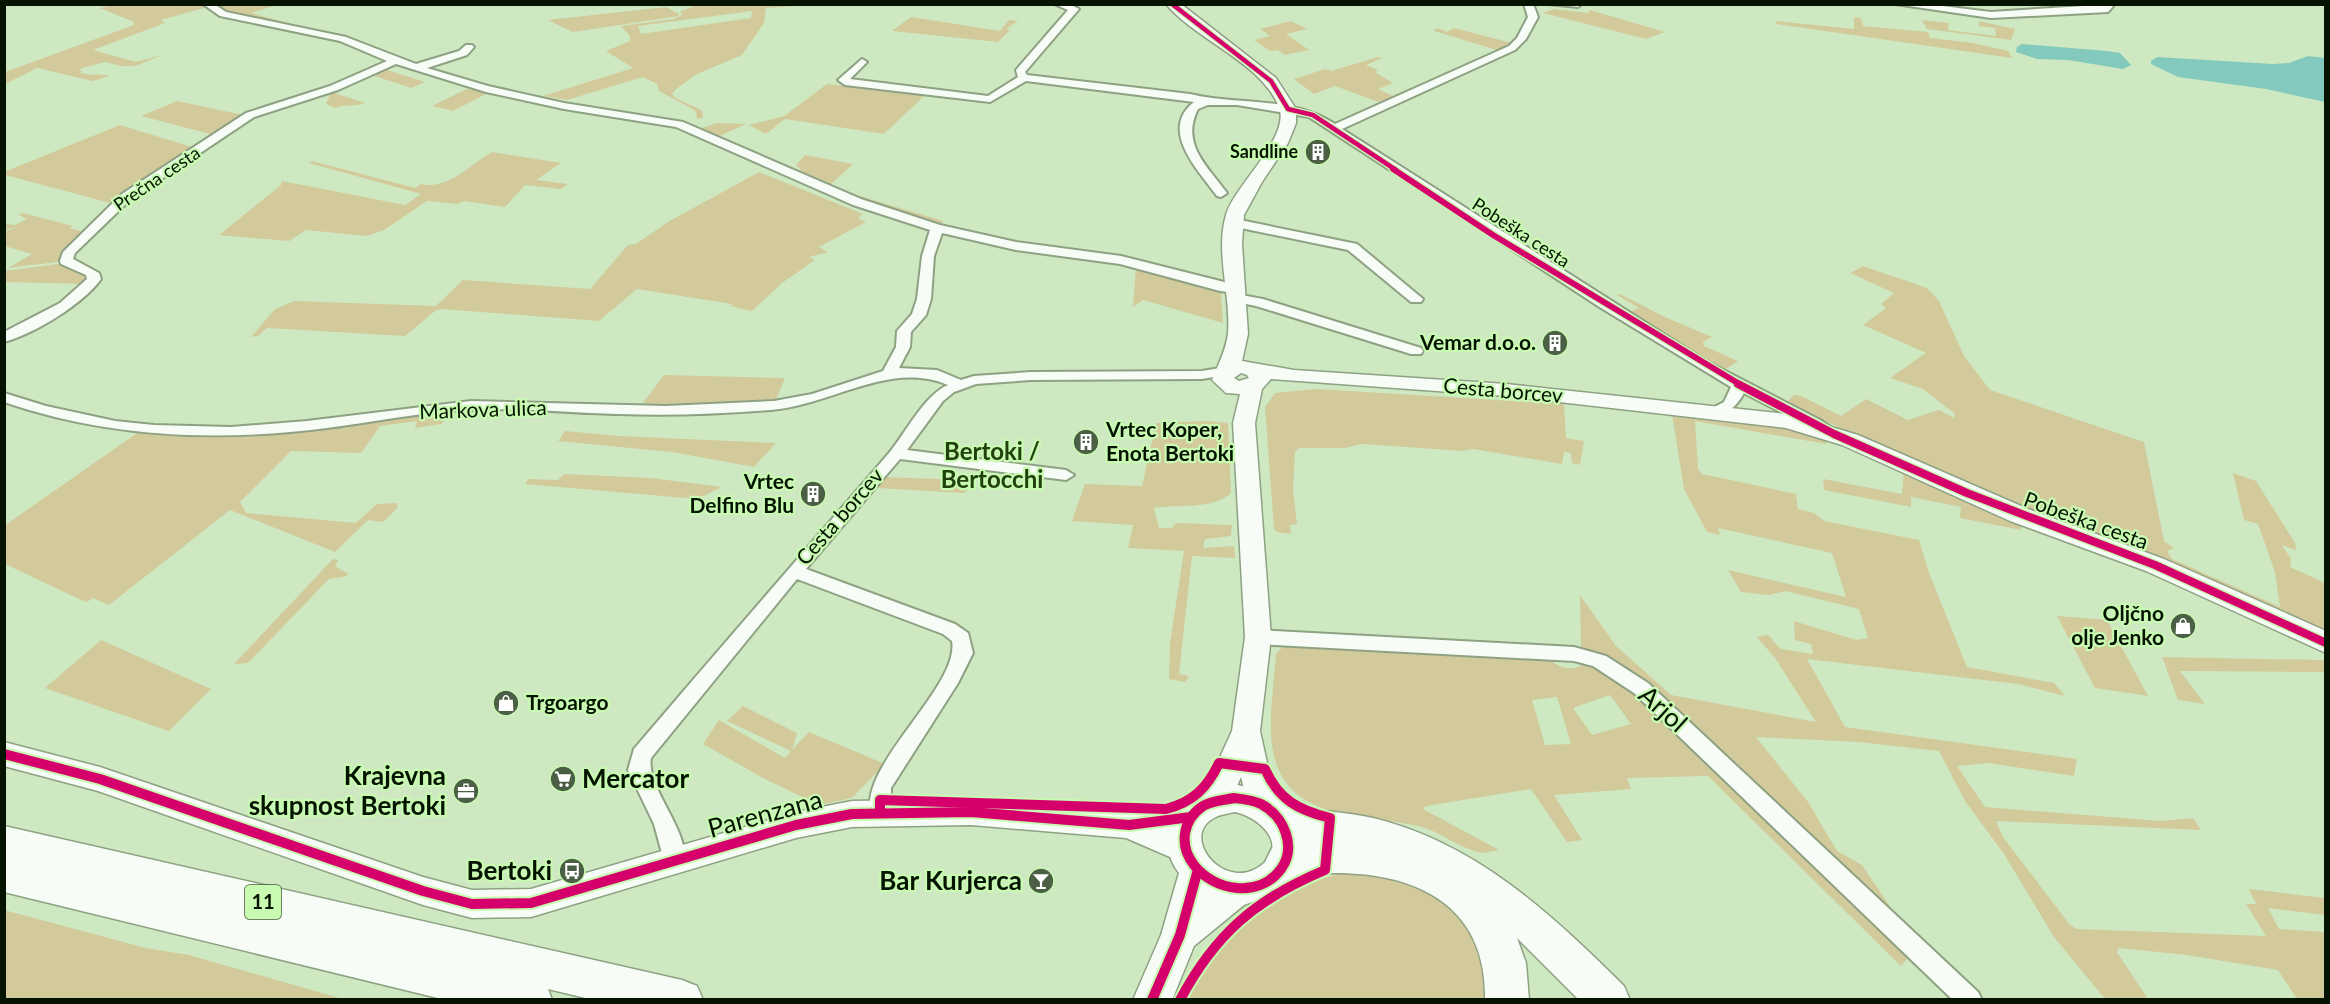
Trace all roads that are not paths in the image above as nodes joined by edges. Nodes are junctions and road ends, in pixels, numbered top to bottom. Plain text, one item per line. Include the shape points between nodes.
1 (1058, 4) edge
2 (1172, 4) edge
3 (1528, 4) edge
4 (1552, 4) edge
5 (1578, 4) edge
6 (1899, 4) edge
7 (2111, 4) edge
8 (210, 6) edge
9 (469, 47) dead end
10 (394, 61) junction
11 (862, 62) dead end
12 (415, 68) junction
13 (1024, 78) junction
14 (1207, 102) junction
15 (1288, 109) junction
16 (1336, 130) junction
17 (1221, 193) dead end
18 (1235, 224) junction
19 (937, 228) junction
20 (1236, 293) junction
21 (1416, 299) dead end
22 (1238, 334) junction
23 (4, 338) edge
24 (1416, 351) dead end
25 (890, 372) junction
26 (1227, 377) junction
27 (1255, 377) junction
28 (960, 384) junction
29 (1738, 384) junction
30 (4, 398) edge
31 (1713, 412) junction
32 (1244, 423) junction
33 (1834, 434) junction
34 (896, 454) junction
35 (1066, 475) dead end
36 (794, 571) junction
37 (1258, 638) junction
38 (2325, 643) edge
39 (1246, 731) junction
40 (4, 754) edge
41 (880, 812) junction
42 (1276, 829) junction
43 (1197, 835) junction
44 (4, 843) edge
45 (674, 861) junction
46 (4, 874) edge
47 (1237, 889) junction
48 (1180, 935) junction
49 (422, 973) junction
50 (465, 999) edge
51 (531, 999) edge
52 (682, 999) edge
53 (1152, 999) edge
54 (1507, 999) edge
55 (1610, 999) edge
56 (1970, 999) edge

1 - 13 street via 1074,9 1020,72
2 - 15 street via 1271,81
3 - 16 street via 1533,17 1512,48
4 - 5 street
6 - 7 street via 1991,15 2108,9
8 - 10 street via 246,20 343,39
9 - 12 street via 464,53
10 - 12 street
10 - 23 street, Prečna cesta via 334,88 250,115 151,180 104,216 69,252 66,261 92,273 94,279 88,287
11 - 13 street via 845,82 983,99 995,98
12 - 19 street via 542,101 679,124 857,202
13 - 14 street, Pobeška cesta
14 - 15 street, Pobeška cesta
14 - 17 street via 1192,110 1186,131 1188,147
15 - 16 street, Pobeška cesta via 1313,115
15 - 18 street via 1281,142 1235,214
16 - 29 street, Pobeška cesta via 1493,235
18 - 20 street
18 - 21 street via 1352,247
19 - 20 street via 984,241 1121,260
19 - 25 street via 928,256 919,315 904,331 903,347
20 - 22 street
20 - 24 street
22 - 26 street
22 - 27 street
25 - 28 street, Markova ulica via 936,374
25 - 30 street, Markova ulica via 798,403 644,411 520,404 456,406 305,426 211,432 73,418
26 - 27 street, Cesta borcev
26 - 28 street, Cesta borcev via 1031,376
26 - 32 street
27 - 31 street, Cesta borcev via 1294,376 1506,390
27 - 32 street
28 - 34 street, Cesta borcev via 938,398
29 - 31 street via 1740,390 1730,405
29 - 33 street, Pobeška cesta
31 - 33 street, Pobeška cesta via 1788,421
32 - 37 street
33 - 38 street, Pobeška cesta via 2019,515 2156,565
34 - 35 street
34 - 36 street, Cesta borcev
36 - 41 street via 950,629 961,638 964,653 951,678 881,787
36 - 45 street, Cesta borcev via 642,756 638,770 665,824
37 - 39 street
37 - 56 street, Arjol via 1517,649 1574,654 1599,661 1641,688
39 - 42 street
39 - 43 street
40 - 45 street, Parenzana via 100,779 423,891 472,904 531,903
41 - 43 street, Parenzana via 971,812 1129,825
41 - 45 street, Parenzana via 796,825
42 - 43 main road via 1234,798
42 - 47 main road via 1281,869 1262,884
42 - 54 highway via 1309,856 1367,858 1418,868 1456,889 1488,924 1504,962
42 - 55 highway via 1373,834 1420,850 1492,891 1537,928
43 - 47 main road via 1222,886
43 - 48 main road
44 - 52 highway, 11
46 - 49 highway, 11
47 - 48 main road
48 - 53 main road
49 - 50 highway
49 - 51 highway, 11

